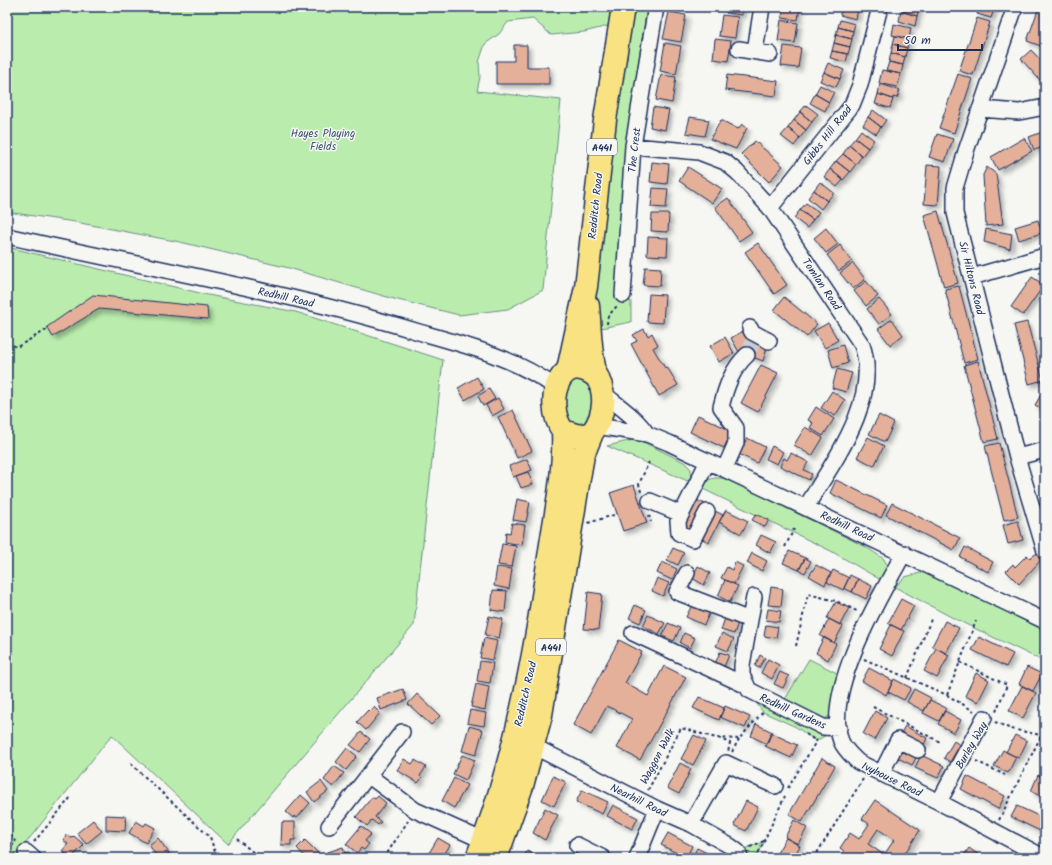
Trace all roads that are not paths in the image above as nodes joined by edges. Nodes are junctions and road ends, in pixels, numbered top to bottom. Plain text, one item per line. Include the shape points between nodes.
1 (623, 7) edge
2 (656, 7) edge
3 (762, 7) edge
4 (880, 7) edge
5 (1015, 7) edge
6 (739, 49) dead end
7 (755, 51) junction
8 (770, 54) dead end
9 (1045, 107) edge
10 (980, 109) junction
11 (633, 146) junction
12 (770, 208) junction
13 (7, 236) edge
14 (1045, 256) edge
15 (972, 277) junction
16 (586, 287) junction
17 (623, 295) road end
18 (746, 352) tunnel mouth
19 (562, 379) junction
20 (600, 385) junction
21 (594, 430) junction
22 (563, 431) junction
23 (647, 434) junction
24 (1045, 450) edge
25 (1017, 457) junction
26 (708, 461) junction
27 (725, 468) junction
28 (650, 501) dead end
29 (806, 506) junction
30 (707, 512) dead end
31 (679, 517) junction
32 (1045, 551) edge
33 (904, 553) junction
34 (687, 573) dead end
35 (754, 597) dead end
36 (750, 620) junction
37 (1045, 621) edge
38 (633, 633) dead end
39 (747, 686) junction
40 (988, 719) road end
41 (838, 728) junction
42 (402, 732) dead end
43 (533, 746) junction
44 (918, 750) dead end
45 (876, 771) junction
46 (369, 776) junction
47 (775, 786) dead end
48 (939, 802) junction
49 (657, 809) junction
50 (691, 824) junction
51 (329, 826) dead end
52 (578, 845) dead end
53 (486, 852) edge
54 (739, 855) edge
55 (603, 858) edge
56 (637, 858) edge
57 (1045, 858) edge

1 - 16 highway, Redditch Road / A441 via 605,120
2 - 11 street, The Crest
3 - 7 street
4 - 12 street, Gibbs Hill Road via 860,85 852,105
5 - 10 street, Sir Hiltons Road
6 - 7 street
7 - 8 street
9 - 10 street via 1018,112
10 - 15 street, Sir Hiltons Road via 955,188 954,199 955,213
11 - 12 street, Tomlan Road via 699,152 712,156 737,172
11 - 17 street, The Crest
12 - 29 street, Tomlan Road via 855,333 862,345 868,368 862,399 852,428
13 - 19 street, Redhill Road via 366,316 462,344 539,376
14 - 15 street
15 - 25 street, Sir Hiltons Road
16 - 19 highway, Redditch Road / A441
16 - 20 highway, Redditch Road / A441 via 593,356
18 - 27 street via 721,407 736,428 736,443
19 - 20 highway via 581,369 592,373
19 - 22 highway, A441 via 553,406 554,414
20 - 21 highway, A441 via 603,410
20 - 23 street, Redhill Road via 624,411 640,423
21 - 22 highway via 579,436
21 - 23 street, Redhill Road
21 - 43 highway, Redditch Road / A441 via 581,462 541,715
22 - 53 highway, Redditch Road via 561,472 536,644 522,712
23 - 26 street, Redhill Road
24 - 25 street
25 - 32 street, Sir Hiltons Road
26 - 27 street, Redhill Road
26 - 31 street
27 - 29 street, Redhill Road
28 - 31 street
29 - 33 street, Redhill Road
30 - 31 street via 693,539 679,533
33 - 37 street, Redhill Road
33 - 41 street, Ivyhouse Road via 852,654 839,701
34 - 36 street via 677,592
35 - 36 street
36 - 39 street via 742,664 742,675
38 - 39 street, Redhill Gardens
39 - 41 street, Redhill Gardens via 756,694 823,727
40 - 48 street, Burley Way via 964,755
41 - 45 street, Ivyhouse Road via 841,742 849,754
42 - 46 street
43 - 49 street, Nearhill Road
43 - 53 highway, Redditch Road / A441 via 522,786
44 - 45 street via 898,740
45 - 48 street, Ivyhouse Road
46 - 51 street
46 - 53 street via 415,810
47 - 50 street via 726,763
48 - 57 street, Ivyhouse Road
49 - 50 street, Nearhill Road
49 - 56 street
50 - 54 street, Nearhill Road
52 - 55 street

